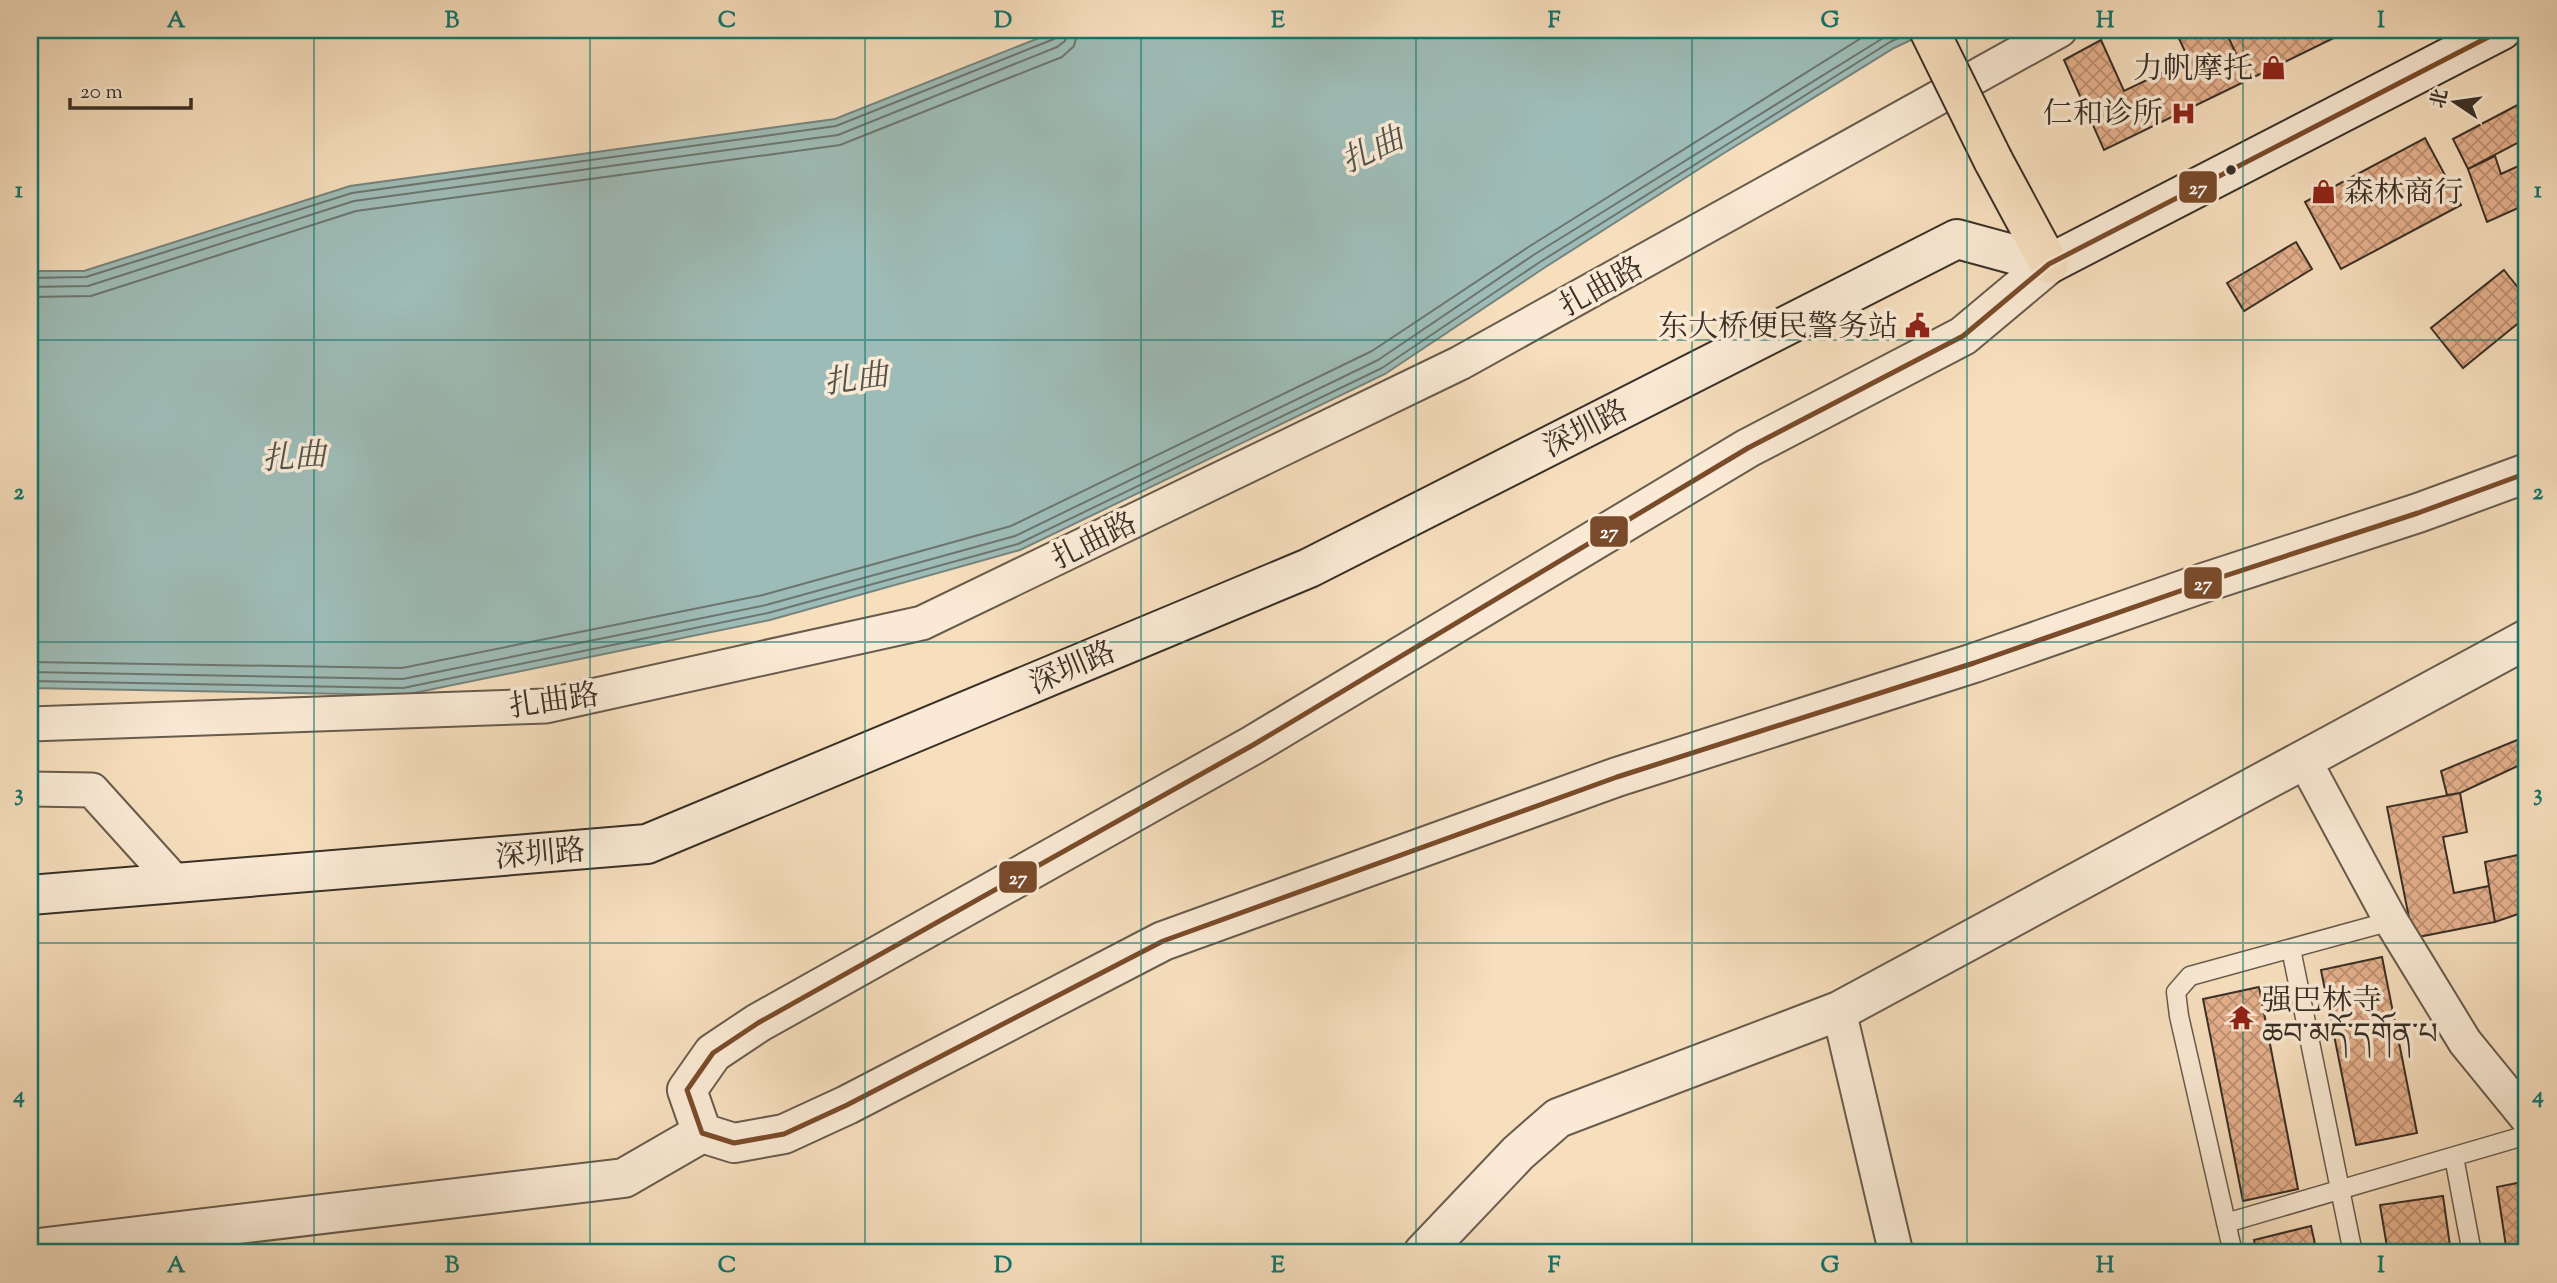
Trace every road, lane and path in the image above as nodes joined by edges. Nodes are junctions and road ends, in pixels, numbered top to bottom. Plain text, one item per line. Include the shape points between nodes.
1 (1929, 30) edge
2 (2060, 30) edge
3 (2502, 30) edge
4 (2049, 264) junction
5 (2527, 473) edge
6 (2527, 639) edge
7 (30, 724) edge
8 (2304, 758) junction
9 (30, 789) edge
10 (176, 883) junction
11 (30, 895) edge
12 (2391, 921) junction
13 (2291, 949) junction
14 (1839, 1011) junction
15 (2527, 1118) edge
16 (702, 1133) junction
17 (2527, 1135) edge
18 (2454, 1157) junction
19 (2340, 1191) junction
20 (2226, 1223) junction
21 (30, 1249) edge
22 (1423, 1253) edge
23 (1896, 1253) edge
24 (2233, 1253) edge
25 (2353, 1253) edge
26 (2472, 1253) edge

1 - 4 main road, bridge
2 - 7 street, 扎曲路 via 1460,363 922,623 546,706
3 - 4 street
4 - 10 street, 深圳路 via 1957,239 1309,568 647,844
4 - 16 street via 1964,336 1748,448 1253,746 758,1023 713,1053 687,1090
5 - 16 street via 1974,663 1617,777 1164,941 784,1134 734,1143
6 - 8 street
8 - 12 street
8 - 14 street
9 - 10 street via 92,790
10 - 11 street, 深圳路
12 - 13 lane
12 - 15 street via 2465,1042
13 - 19 lane
13 - 20 lane via 2190,976 2176,992
14 - 22 street via 1558,1118 1518,1153
14 - 23 street
16 - 21 street via 624,1178
17 - 18 lane
18 - 19 lane
18 - 26 lane
19 - 20 lane
19 - 25 lane
20 - 24 lane

